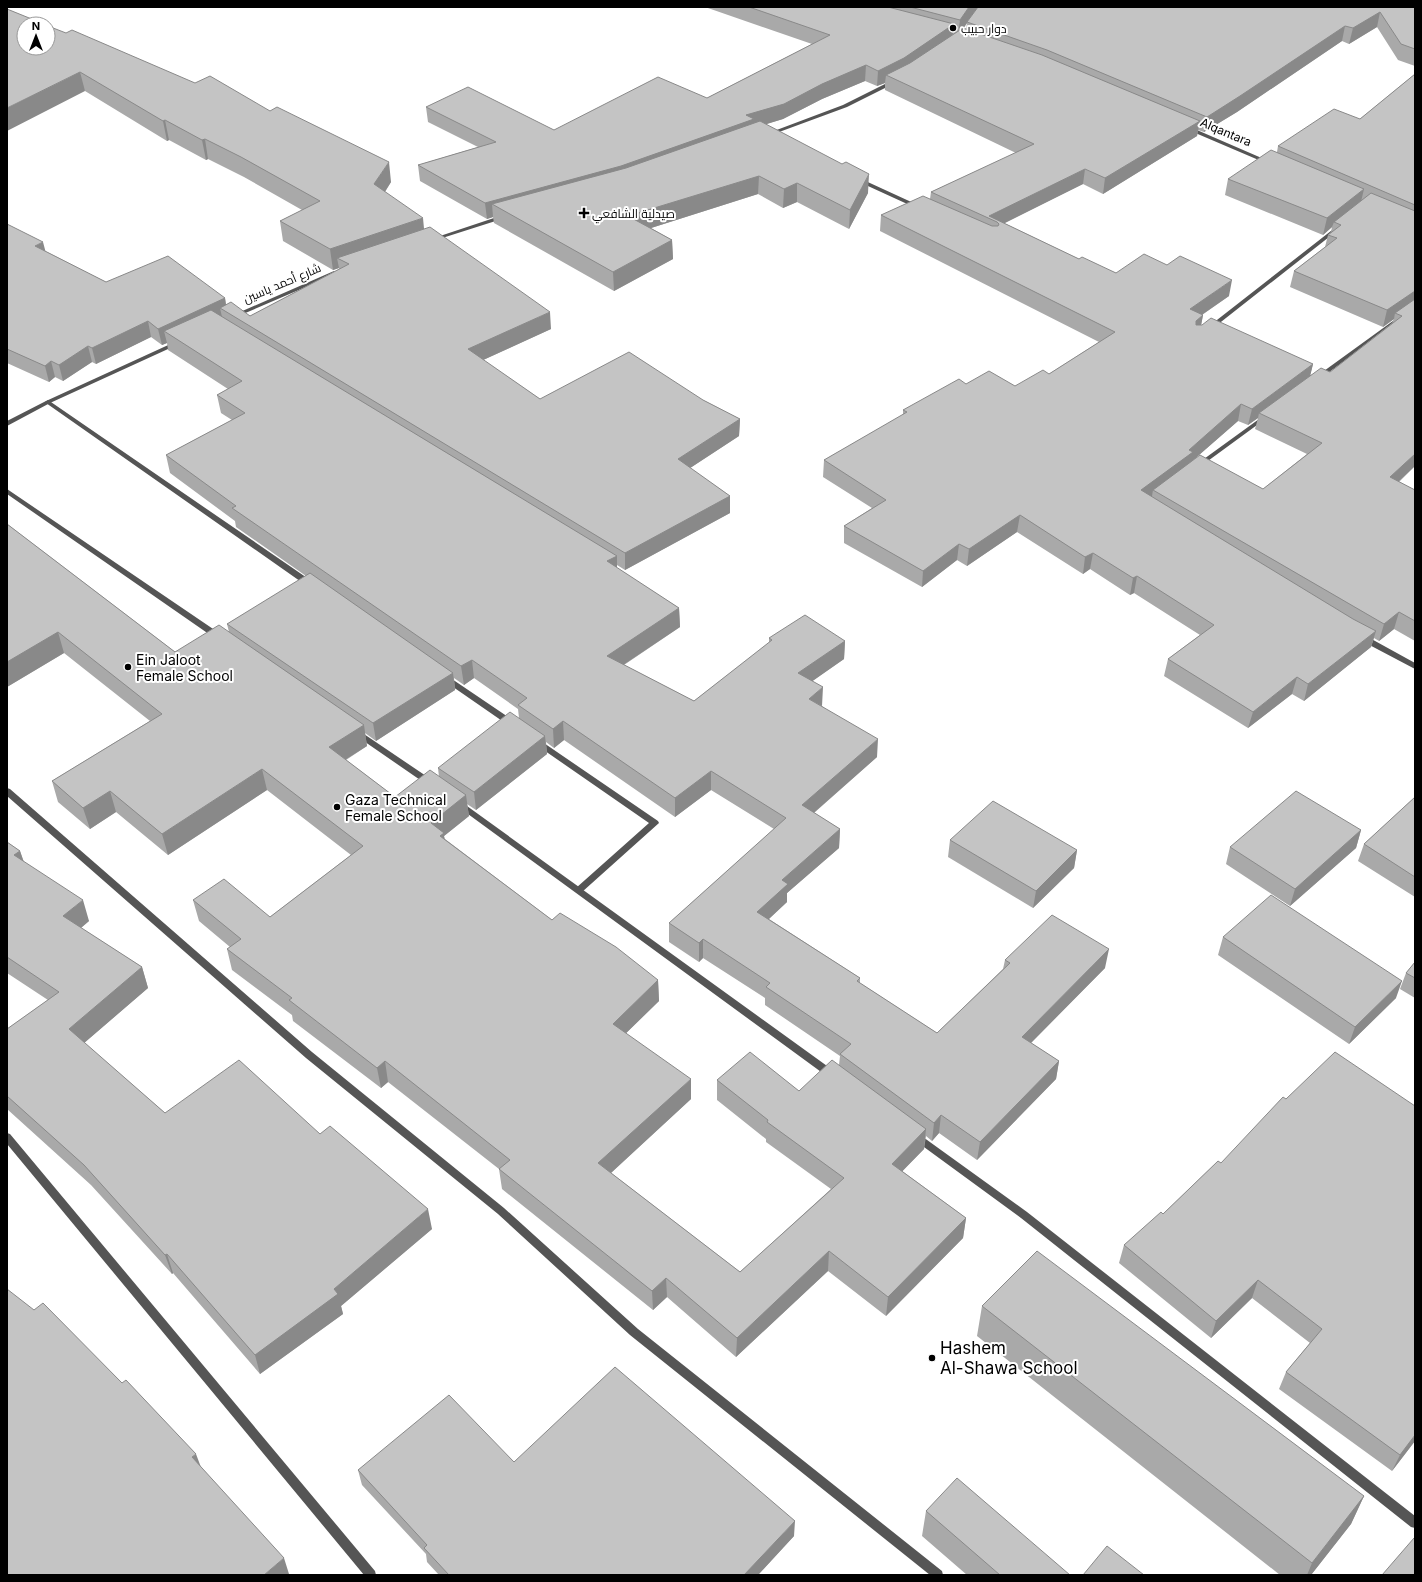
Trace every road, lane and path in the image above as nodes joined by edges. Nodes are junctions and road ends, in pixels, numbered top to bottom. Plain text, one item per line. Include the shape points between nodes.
1 (899, 79) edge
2 (1179, 124) edge
3 (769, 140) edge
4 (1273, 164) edge
5 (856, 179) edge
6 (928, 211) edge
7 (510, 215) edge
8 (1342, 224) edge
9 (429, 240) edge
10 (339, 271) edge
11 (1415, 307) edge
12 (230, 318) edge
13 (1202, 334) edge
14 (182, 341) edge
15 (1313, 381) edge
16 (48, 402) junction
17 (1275, 409) edge
18 (7, 424) edge
19 (1193, 470) edge
20 (7, 490) edge
21 (315, 588) edge
22 (1352, 632) edge
23 (229, 644) edge
24 (1415, 666) edge
25 (439, 674) edge
26 (518, 728) edge
27 (353, 730) edge
28 (531, 737) edge
29 (438, 788) edge
30 (7, 791) edge
31 (451, 798) edge
32 (579, 890) junction
33 (837, 1078) edge
34 (908, 1130) edge
35 (7, 1137) edge
36 (1415, 1523) edge
37 (371, 1575) edge
38 (938, 1575) edge

1 - 3 street via 846,106 762,137
2 - 4 street, Alqantara
5 - 6 street
7 - 9 street
8 - 13 street
10 - 12 street, شارع أحمد ياسين
11 - 15 street
14 - 16 street
16 - 18 street
16 - 21 street
17 - 19 street
20 - 23 street
22 - 24 street
25 - 26 street
27 - 29 street
28 - 32 street via 655,823
30 - 38 street via 309,1055 501,1211 634,1332
31 - 32 street
32 - 33 street
34 - 36 street via 1024,1215
35 - 37 street

